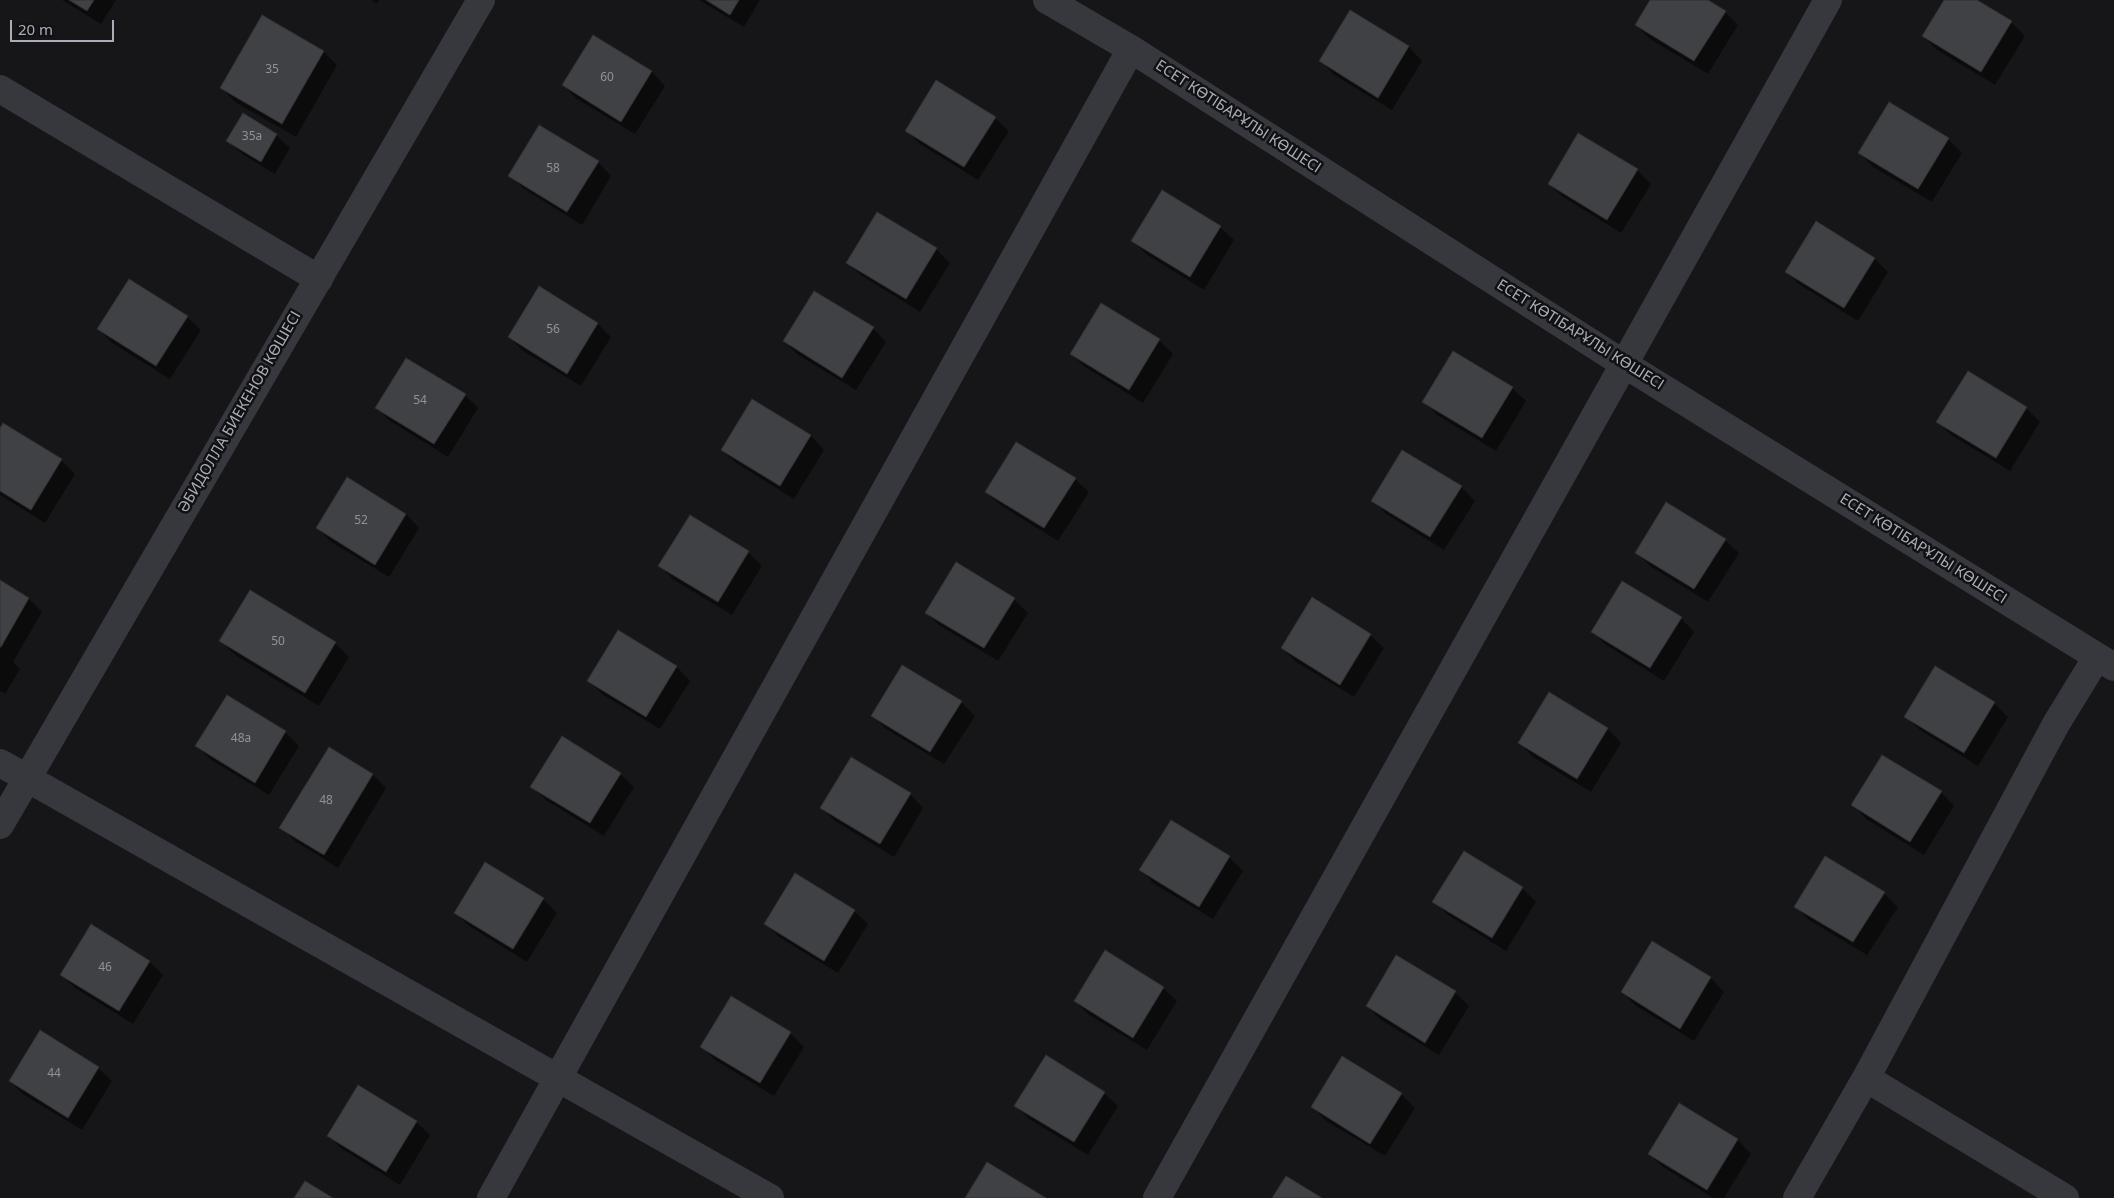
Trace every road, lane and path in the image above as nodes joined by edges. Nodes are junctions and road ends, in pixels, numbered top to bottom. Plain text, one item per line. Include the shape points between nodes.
1 (481, 0) edge
2 (1047, 0) edge
3 (1828, 0) edge
4 (1131, 48) junction
5 (0, 89) edge
6 (319, 279) junction
7 (1624, 364) junction
8 (2105, 662) edge
9 (0, 763) edge
10 (26, 778) junction
11 (0, 825) edge
12 (559, 1078) junction
13 (1866, 1078) junction
14 (490, 1198) edge
15 (770, 1198) edge
16 (1157, 1198) edge
17 (1797, 1198) edge
18 (2065, 1198) edge

1 - 6 street, ӘБИДОЛЛА БИЕКЕНОВ КӨШЕСІ
2 - 4 street, ЕСЕТ КӨТІБАРҰЛЫ КӨШЕСІ
3 - 7 street
4 - 7 street, ЕСЕТ КӨТІБАРҰЛЫ КӨШЕСІ
4 - 12 street
5 - 6 street
6 - 10 street, ӘБИДОЛЛА БИЕКЕНОВ КӨШЕСІ
7 - 8 street, ЕСЕТ КӨТІБАРҰЛЫ КӨШЕСІ
7 - 16 street
8 - 13 street via 2056,724
9 - 10 street
10 - 11 street, ӘБИДОЛЛА БИЕКЕНОВ КӨШЕСІ
10 - 12 street
12 - 14 street
12 - 15 street
13 - 17 street
13 - 18 street

